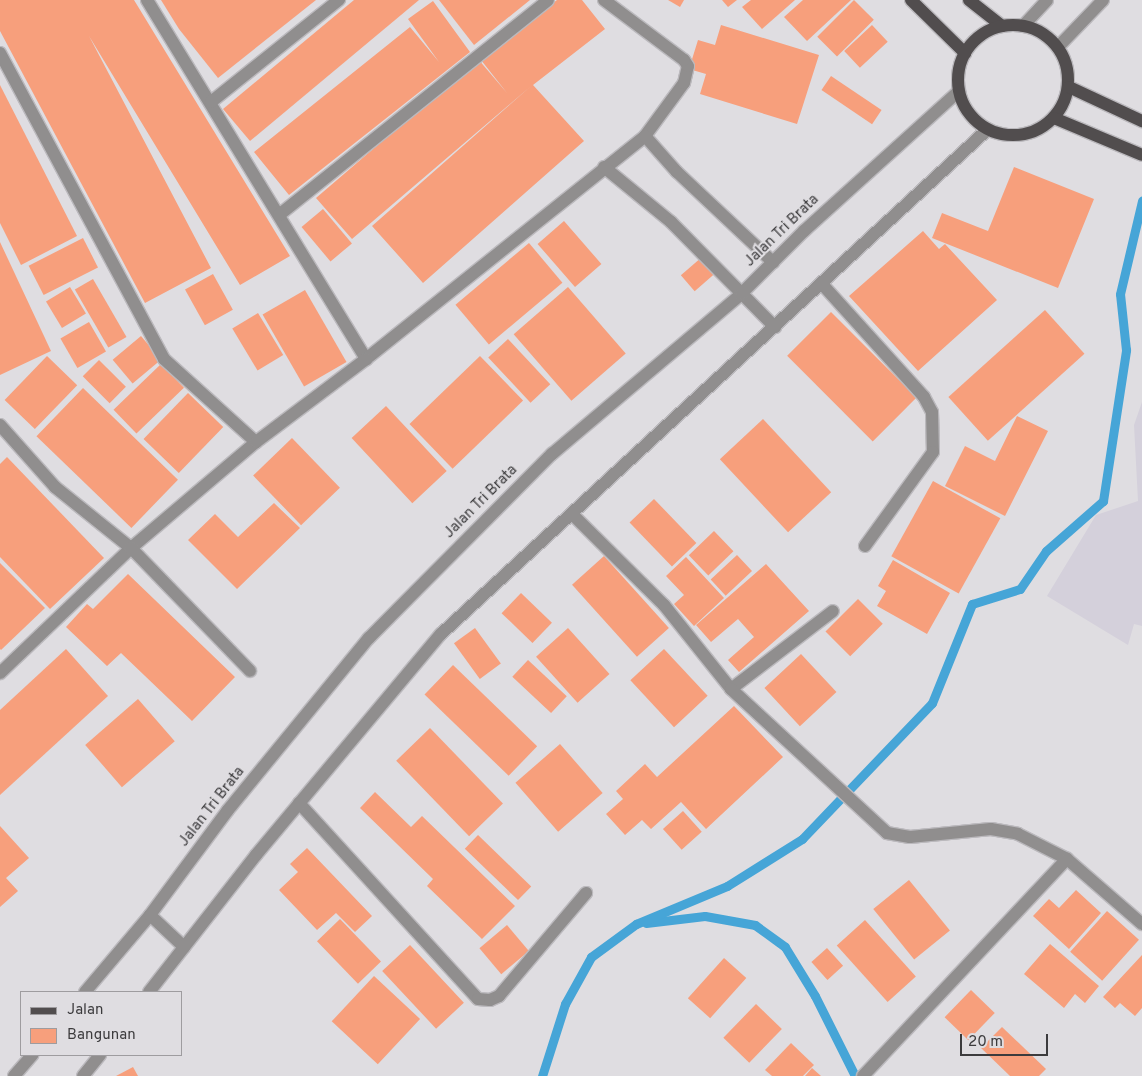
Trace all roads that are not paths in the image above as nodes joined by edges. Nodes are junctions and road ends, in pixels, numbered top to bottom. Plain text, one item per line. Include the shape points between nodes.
1 (147, 0) edge
2 (338, 0) edge
3 (548, 0) edge
4 (604, 0) edge
5 (911, 0) edge
6 (969, 0) edge
7 (1047, 0) edge
8 (1103, 0) edge
9 (1002, 26) junction
10 (1023, 26) junction
11 (1058, 47) junction
12 (0, 53) edge
13 (965, 53) junction
14 (1069, 87) junction
15 (959, 90) junction
16 (211, 102) junction
17 (1054, 118) junction
18 (1142, 121) edge
19 (988, 129) junction
20 (644, 136) junction
21 (1142, 155) edge
22 (604, 167) junction
23 (279, 215) junction
24 (773, 262) junction
25 (822, 284) junction
26 (741, 294) junction
27 (774, 327) junction
28 (366, 359) junction
29 (0, 425) edge
30 (256, 442) junction
31 (572, 514) junction
32 (865, 546) dead end
33 (131, 548) junction
34 (833, 611) dead end
35 (250, 671) dead end
36 (0, 672) edge
37 (731, 689) junction
38 (299, 803) junction
39 (1067, 859) junction
40 (586, 893) dead end
41 (150, 915) junction
42 (1142, 924) edge
43 (184, 947) junction
44 (85, 991) edge
45 (150, 991) edge
46 (31, 1056) edge
47 (99, 1056) edge
48 (14, 1076) edge
49 (83, 1076) edge
50 (863, 1076) edge

1 - 16 street
2 - 16 street
3 - 23 street
4 - 20 street via 688,66 684,83
5 - 13 main road
6 - 9 main road
7 - 10 street
8 - 11 street
9 - 10 main road
9 - 13 main road via 981,35
10 - 11 main road via 1043,33
11 - 14 main road via 1067,66
12 - 30 street via 164,359
13 - 15 main road via 959,71
14 - 17 main road via 1064,104
14 - 18 main road
15 - 19 main road via 975,119
15 - 24 street, Jalan Tri Brata
16 - 23 street
17 - 19 main road via 1023,134 1005,134
17 - 21 main road
19 - 25 street
20 - 22 street
20 - 24 street via 677,172
22 - 26 street via 671,222
22 - 28 street
23 - 28 street
24 - 26 street, Jalan Tri Brata
25 - 27 street
25 - 32 street via 924,397 932,412 933,452
26 - 27 street
26 - 41 street, Jalan Tri Brata via 552,454 369,638 228,810
27 - 31 street via 593,491
28 - 30 street
29 - 33 street via 55,487
30 - 33 street
31 - 37 street via 664,605
31 - 38 street via 442,634
33 - 35 street
33 - 36 street
34 - 37 street
37 - 39 street via 886,833 910,837 991,829 1018,834
38 - 40 street via 478,999 499,996
38 - 43 street
39 - 42 street
39 - 50 street
41 - 43 street
41 - 44 street, Jalan Tri Brata
43 - 45 street
46 - 48 street
47 - 49 street

